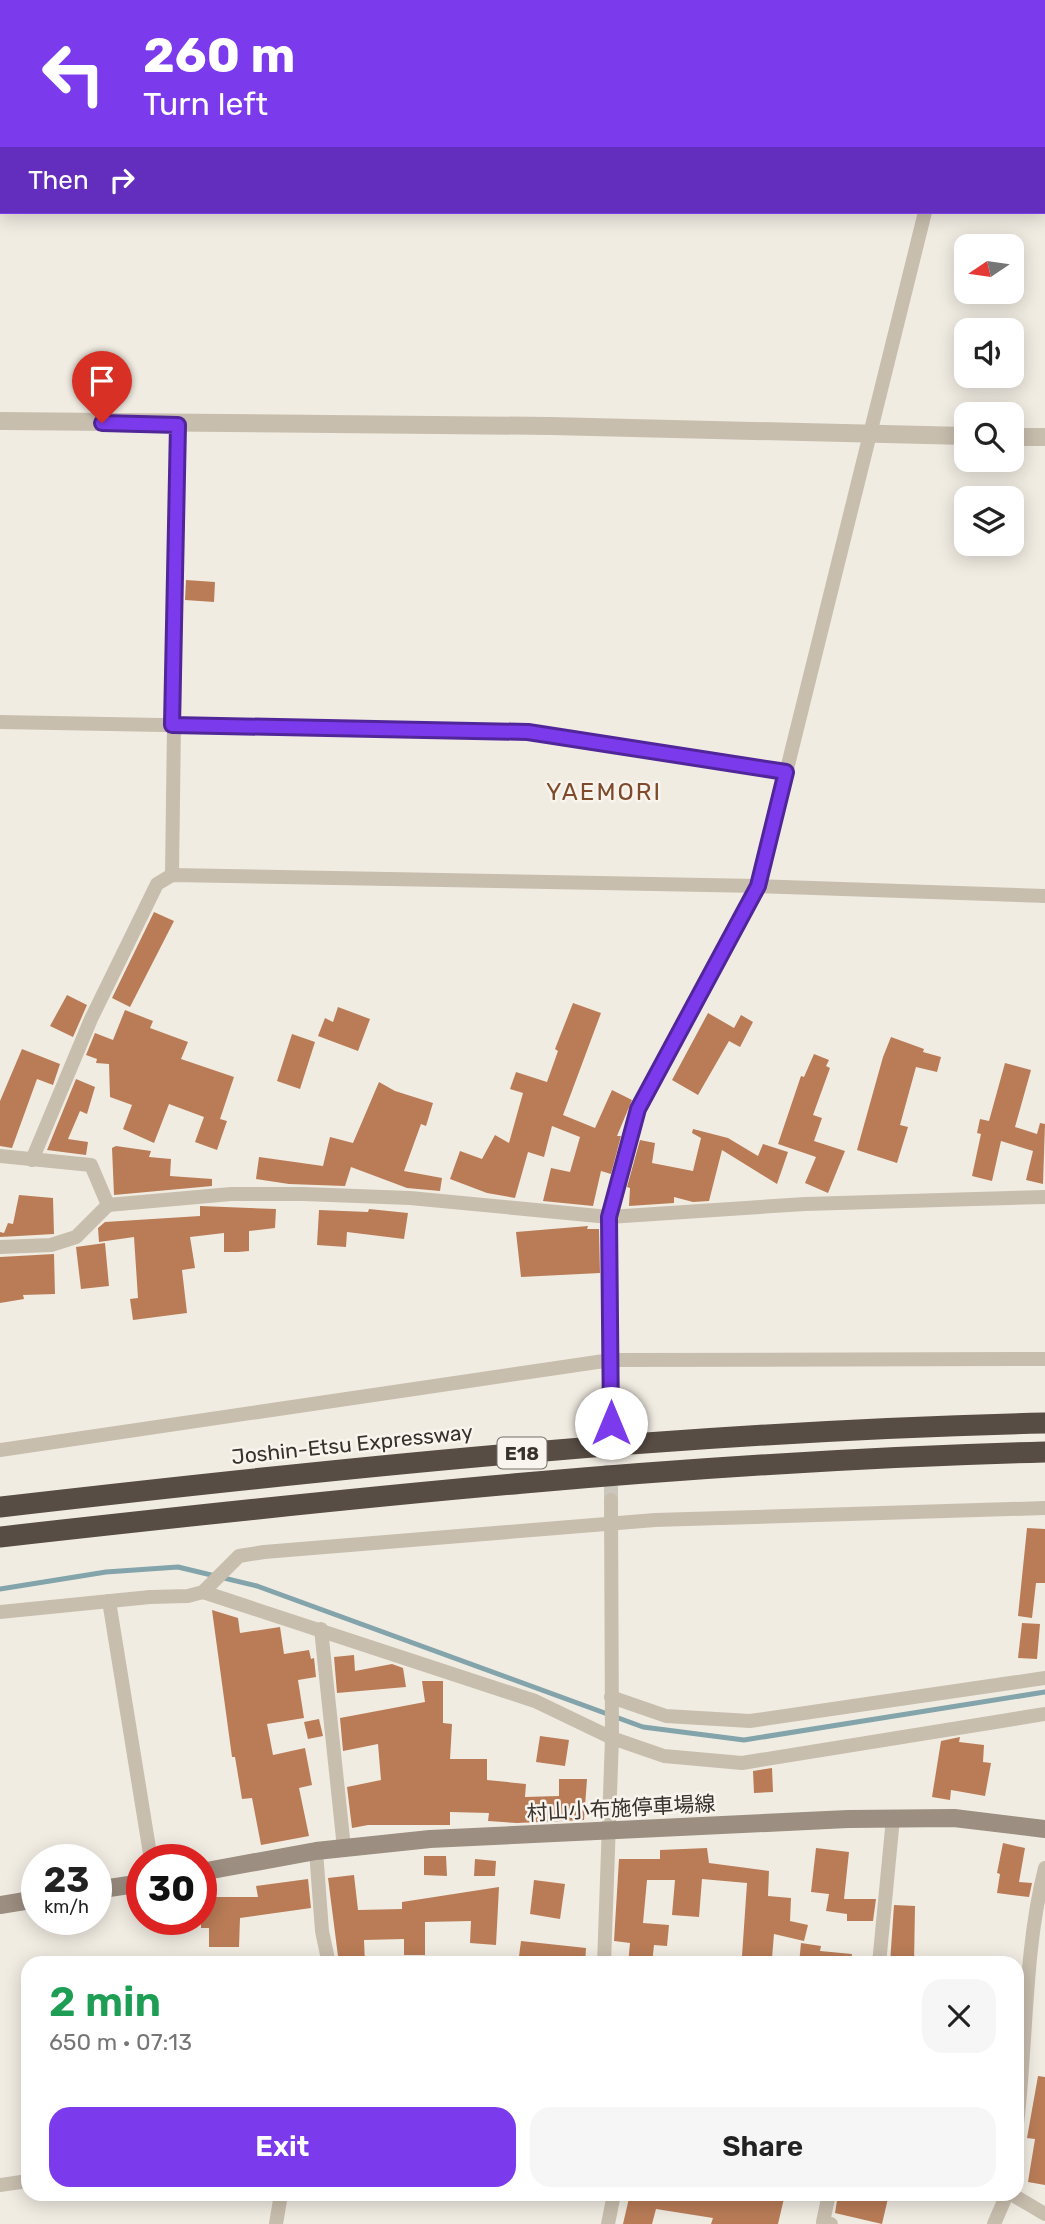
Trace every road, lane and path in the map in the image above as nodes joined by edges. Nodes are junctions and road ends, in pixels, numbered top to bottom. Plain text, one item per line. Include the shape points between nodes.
1 (925, 214) edge
2 (0, 421) edge
3 (178, 425) junction
4 (870, 434) junction
5 (954, 436) edge
6 (1024, 437) edge
7 (1045, 437) edge
8 (0, 722) edge
9 (172, 725) junction
10 (786, 772) junction
11 (172, 875) junction
12 (758, 886) junction
13 (1045, 896) edge
14 (0, 1156) edge
15 (32, 1160) junction
16 (1045, 1197) edge
17 (108, 1205) junction
18 (609, 1217) junction
19 (0, 1247) edge
20 (1045, 1359) edge
21 (611, 1360) junction
22 (611, 1423) tunnel mouth
23 (1045, 1423) edge
24 (0, 1450) edge
25 (1045, 1452) edge
26 (611, 1500) tunnel mouth
27 (0, 1507) edge
28 (1045, 1508) edge
29 (611, 1524) junction
30 (0, 1536) edge
31 (206, 1589) junction
32 (109, 1601) junction
33 (0, 1612) edge
34 (321, 1629) junction
35 (1045, 1678) edge
36 (611, 1700) junction
37 (1045, 1714) edge
38 (612, 1733) junction
39 (893, 1818) junction
40 (1045, 1829) edge
41 (611, 1831) junction
42 (148, 1844) edge
43 (344, 1847) junction
44 (316, 1851) junction
45 (1045, 1868) edge
46 (217, 1869) edge
47 (21, 1902) edge
48 (0, 1905) edge
49 (327, 1956) edge
50 (604, 1956) edge
51 (880, 1956) edge
52 (1024, 2069) edge
53 (21, 2182) edge
54 (0, 2185) edge
55 (280, 2201) edge
56 (613, 2201) edge
57 (828, 2201) edge
58 (1006, 2201) edge
59 (1022, 2201) edge
60 (1045, 2214) edge
61 (276, 2224) edge
62 (608, 2224) edge
63 (831, 2224) edge
64 (994, 2224) edge

1 - 4 street
2 - 3 street
3 - 4 street via 551,426
3 - 9 street
4 - 5 street
4 - 10 street
6 - 7 street
8 - 9 street
9 - 10 street via 528,732
9 - 11 street
10 - 12 street
11 - 12 street
11 - 15 street via 157,884 91,1019
12 - 13 street
12 - 18 street via 638,1109
14 - 15 street
15 - 17 street via 91,1165
16 - 18 street via 805,1204
17 - 18 street via 231,1194 303,1194 410,1198
17 - 19 street via 76,1237 51,1245
18 - 21 street
20 - 21 street
21 - 22 street
21 - 24 street
23 - 27 highway, Joshin-Etsu Expressway / E18 via 587,1447 347,1468
25 - 30 highway, E18 via 546,1481
26 - 29 street
28 - 29 street
29 - 31 street via 239,1556
29 - 36 street
31 - 32 street via 188,1596
31 - 34 street
32 - 33 street
32 - 42 street
34 - 38 street via 535,1701
34 - 43 street
35 - 36 street via 750,1721 666,1716
36 - 38 street
37 - 38 street via 742,1763 664,1756
38 - 41 street
39 - 40 main road, 村山小布施停車場線 via 954,1818
39 - 41 main road, 村山小布施停車場線
39 - 51 street
41 - 43 main road, 村山小布施停車場線
41 - 50 street
43 - 44 main road, 村山小布施停車場線
44 - 46 main road, 村山小布施停車場線
44 - 49 street
45 - 52 street via 1028,1978
47 - 48 main road
53 - 54 street
55 - 61 street
56 - 62 street
57 - 63 street via 824,2222
58 - 64 street
59 - 60 street

